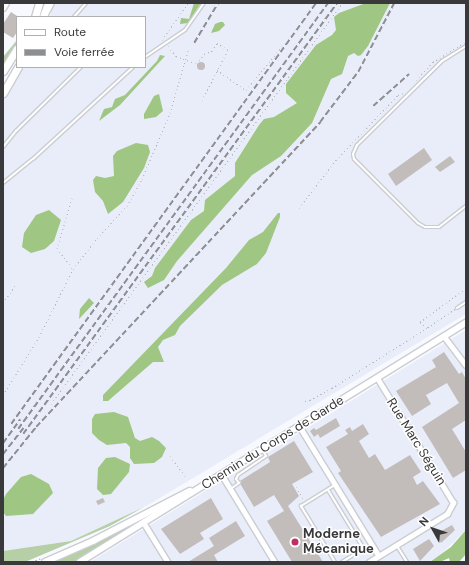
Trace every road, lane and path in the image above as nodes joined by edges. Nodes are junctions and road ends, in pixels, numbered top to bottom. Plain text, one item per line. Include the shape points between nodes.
1 (6, 3) edge
2 (39, 3) edge
3 (48, 3) edge
4 (53, 3) edge
5 (86, 3) edge
6 (188, 3) edge
7 (204, 3) edge
8 (342, 3) edge
9 (3, 8) edge
10 (35, 16) edge
11 (44, 16) edge
12 (45, 16) edge
13 (75, 16) edge
14 (165, 42) junction
15 (284, 44) dead end
16 (466, 46) edge
17 (157, 47) junction
18 (16, 51) edge
19 (188, 51) dead end
20 (146, 56) edge
21 (185, 61) junction
22 (16, 68) edge
23 (16, 68) edge
24 (80, 68) edge
25 (132, 68) edge
26 (216, 70) junction
27 (3, 71) edge
28 (3, 87) edge
29 (3, 94) edge
30 (202, 100) dead end
31 (3, 147) edge
32 (3, 183) edge
33 (72, 198) dead end
34 (466, 206) edge
35 (74, 269) junction
36 (15, 286) dead end
37 (466, 288) edge
38 (466, 302) edge
39 (3, 303) edge
40 (457, 308) joint
41 (466, 323) edge
42 (427, 328) junction
43 (444, 336) junction
44 (466, 365) edge
45 (377, 378) junction
46 (3, 395) edge
47 (305, 400) dead end
48 (51, 404) dead end
49 (300, 427) junction
50 (262, 450) junction
51 (170, 456) dead end
52 (222, 475) junction
53 (185, 476) dead end
54 (335, 485) junction
55 (296, 487) dead end
56 (231, 489) junction
57 (328, 489) junction
58 (306, 503) junction
59 (144, 523) junction
60 (466, 544) edge
61 (397, 545) junction
62 (379, 556) junction
63 (45, 562) edge
64 (80, 562) edge
65 (168, 562) edge
66 (275, 562) edge
67 (335, 562) edge
68 (342, 562) edge
69 (369, 562) edge
70 (407, 562) edge
71 (449, 562) edge

1 - 9 street
2 - 10 main road
3 - 11 main road
4 - 12 lane
5 - 13 lane
6 - 17 path
7 - 14 lane via 185,30
8 - 48 path
14 - 17 lane
14 - 21 path via 172,53
15 - 26 path via 246,90
16 - 34 lane via 442,61 357,145 353,154 354,159 425,227 439,227
17 - 20 lane
18 - 27 main road
19 - 21 path
21 - 26 path via 199,63 204,54 212,51 217,43 228,50
21 - 35 path via 170,113 142,179 125,209 97,238
22 - 28 main road
23 - 29 main road
24 - 31 lane
25 - 32 lane via 33,159
26 - 30 path
33 - 35 path via 57,248
35 - 46 path via 39,337
36 - 39 path
37 - 42 path via 420,322
38 - 40 lane
40 - 42 path
41 - 43 street, Chemin du Corps de Garde
42 - 47 path via 327,391
43 - 44 street
43 - 45 street, Chemin du Corps de Garde
45 - 49 street, Chemin du Corps de Garde
45 - 61 street, Rue Marc Séguin via 452,500 452,507 447,514
49 - 50 street, Chemin du Corps de Garde
49 - 54 street
50 - 52 street, Chemin du Corps de Garde
50 - 56 lane via 266,456 238,475 236,479 239,483
51 - 53 path
52 - 56 street
52 - 59 street, Chemin du Corps de Garde
52 - 63 street via 93,541
54 - 57 lane
54 - 62 street
55 - 58 path
56 - 66 street
57 - 58 lane
57 - 68 lane via 362,546 360,551
58 - 67 lane via 301,506
59 - 64 street, Chemin du Corps de Garde
59 - 65 street
60 - 71 path
61 - 62 street
61 - 70 lane
62 - 69 street

